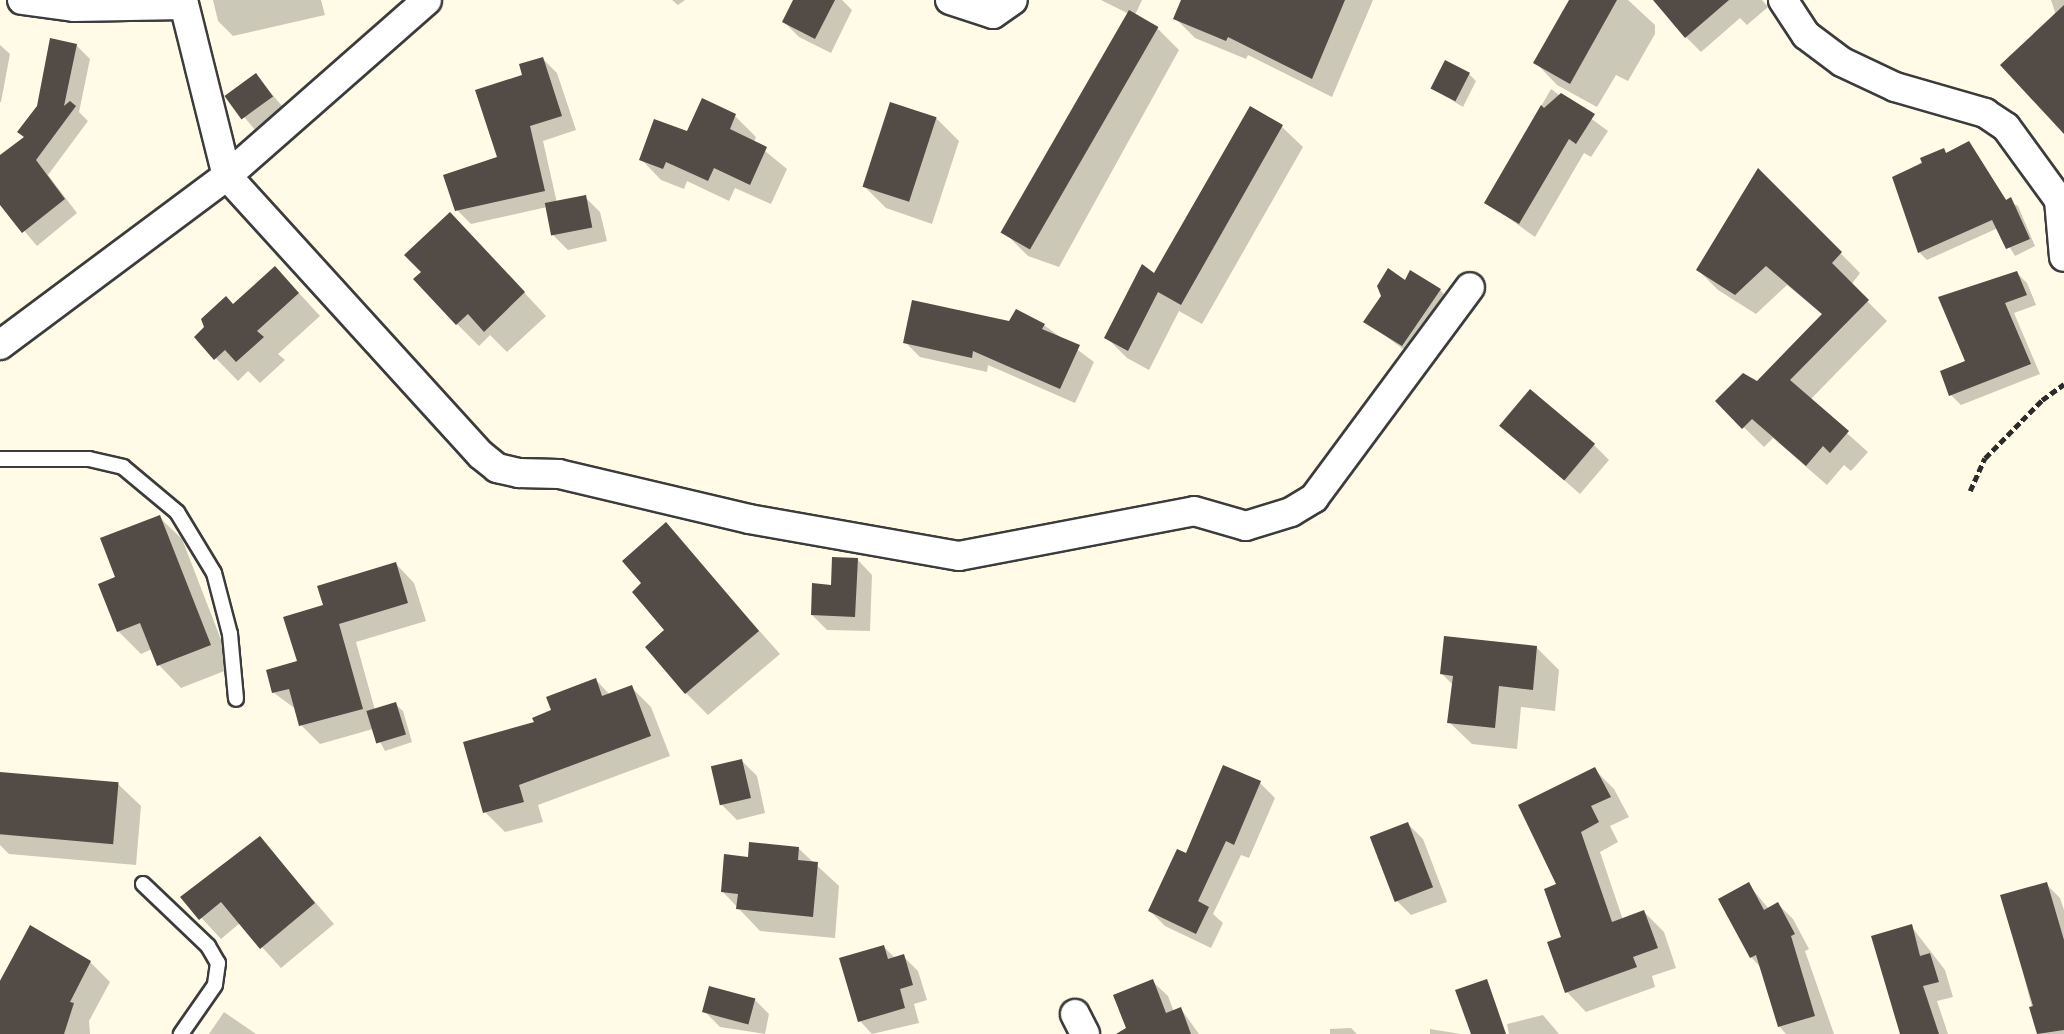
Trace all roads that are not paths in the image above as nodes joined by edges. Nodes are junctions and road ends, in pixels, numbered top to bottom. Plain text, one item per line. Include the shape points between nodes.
1 (22, 0) edge
2 (426, 0) edge
3 (950, 0) edge
4 (1013, 0) edge
5 (1783, 0) edge
6 (183, 3) edge
7 (227, 176) junction
8 (2062, 198) edge
9 (2064, 257) edge
10 (1470, 287) dead end
11 (5, 331) edge
12 (0, 459) edge
13 (236, 699) dead end
14 (143, 884) dead end
15 (181, 1034) edge

1 - 6 street via 75,7
2 - 7 street
3 - 4 street via 993,14
5 - 8 street via 1806,35 1843,62 1895,87 1985,113 2006,127
6 - 7 street
7 - 10 street via 445,417 497,468 559,474 748,519 959,556 1194,511 1246,526 1291,512 1322,487
7 - 11 street
8 - 9 street via 2058,231
12 - 13 lane via 89,458 123,467 177,512 214,573 230,635
14 - 15 lane via 208,946 218,962 215,985

